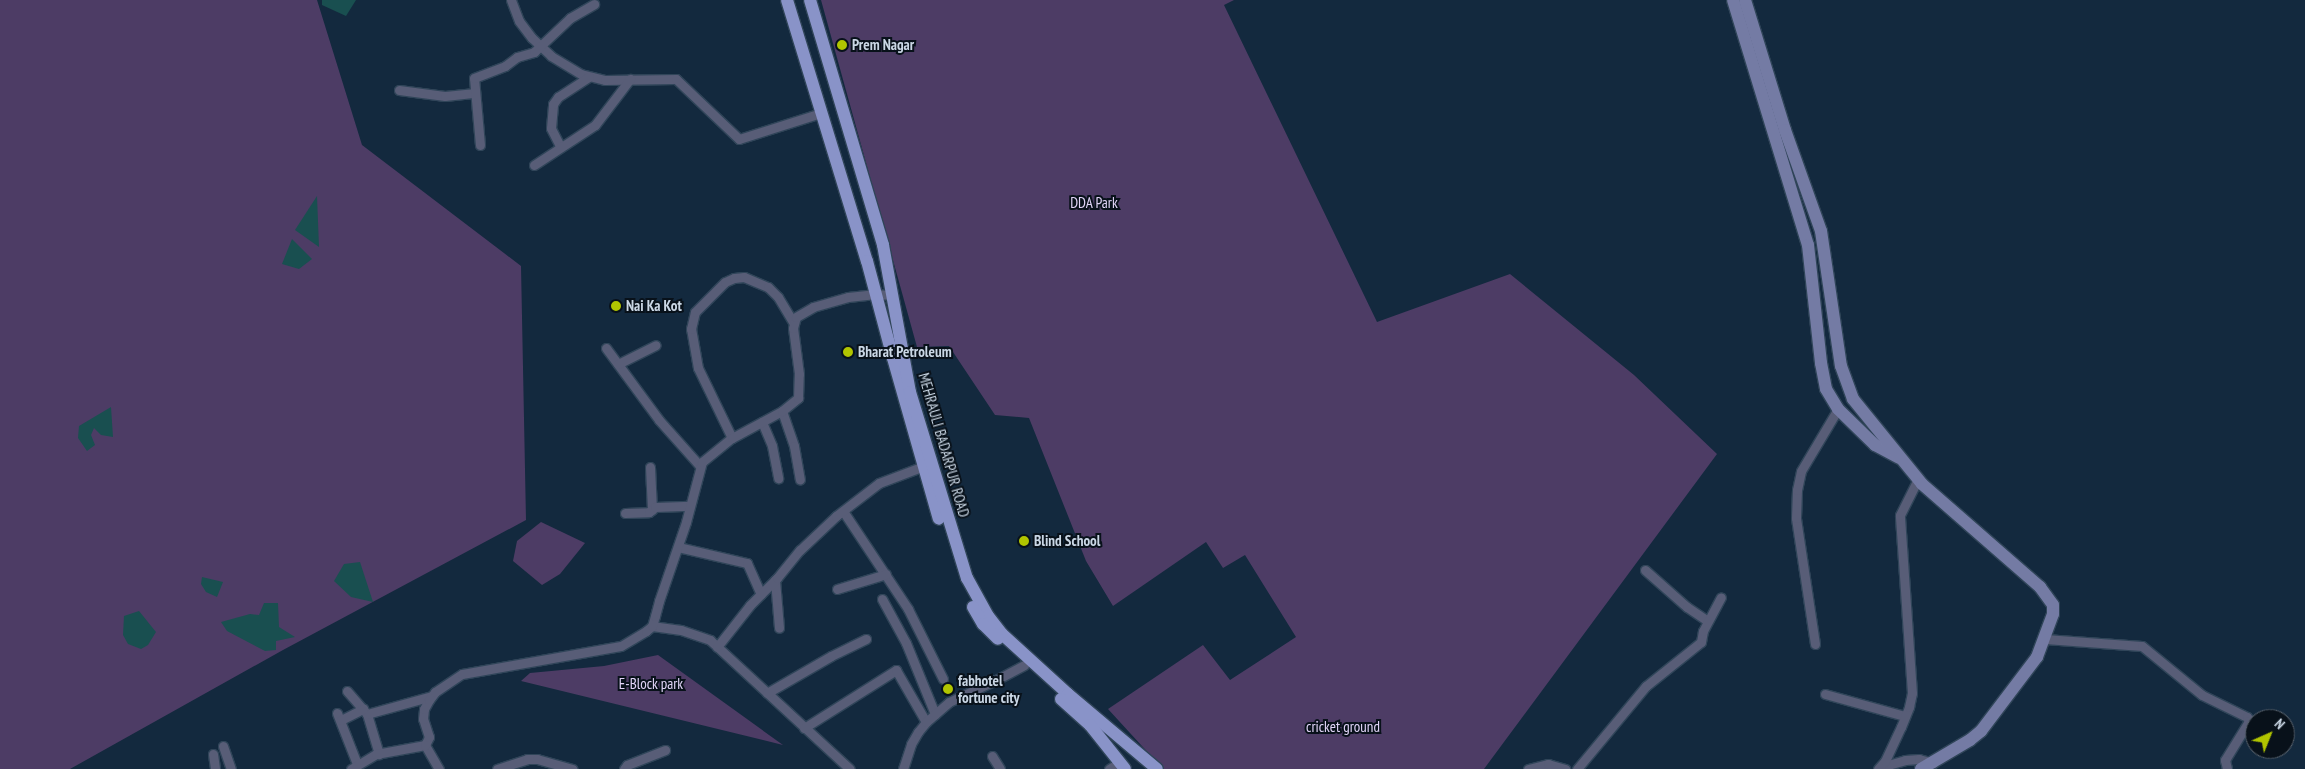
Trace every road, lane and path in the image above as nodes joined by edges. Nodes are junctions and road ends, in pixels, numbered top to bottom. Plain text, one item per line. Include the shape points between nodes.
1 (511, 0) edge
2 (787, 0) edge
3 (810, 0) edge
4 (1733, 0) edge
5 (1745, 0) edge
6 (594, 4) dead end
7 (540, 45) junction
8 (589, 78) junction
9 (630, 80) junction
10 (399, 90) dead end
11 (475, 93) junction
12 (821, 113) junction
13 (480, 145) dead end
14 (560, 146) junction
15 (534, 165) dead end
16 (876, 294) junction
17 (892, 295) junction
18 (793, 322) junction
19 (656, 344) dead end
20 (606, 348) dead end
21 (618, 364) junction
22 (1838, 409) junction
23 (782, 412) junction
24 (762, 422) junction
25 (732, 438) junction
26 (1899, 458) junction
27 (927, 465) junction
28 (700, 466) junction
29 (650, 467) dead end
30 (778, 478) dead end
31 (800, 479) dead end
32 (1918, 479) junction
33 (690, 506) junction
34 (652, 510) junction
35 (843, 511) junction
36 (625, 513) dead end
37 (678, 547) junction
38 (1645, 570) dead end
39 (886, 574) junction
40 (775, 580) junction
41 (837, 590) dead end
42 (761, 594) junction
43 (1721, 597) dead end
44 (882, 599) dead end
45 (1708, 622) junction
46 (652, 626) junction
47 (779, 628) dead end
48 (866, 639) dead end
49 (2045, 639) junction
50 (1815, 644) dead end
51 (717, 647) junction
52 (1024, 665) junction
53 (943, 680) dead end
54 (347, 691) dead end
55 (767, 693) junction
56 (1825, 694) dead end
57 (432, 696) junction
58 (365, 712) junction
59 (935, 714) junction
60 (1905, 716) junction
61 (926, 722) junction
62 (804, 728) junction
63 (1114, 732) junction
64 (1104, 742) junction
65 (425, 745) junction
66 (224, 746) dead end
67 (665, 750) dead end
68 (212, 754) dead end
69 (379, 754) junction
70 (992, 756) dead end
71 (1933, 763) junction
72 (354, 767) edge
73 (1118, 767) edge
74 (1879, 768) edge
75 (215, 769) edge
76 (231, 769) edge
77 (439, 769) edge
78 (497, 769) edge
79 (573, 769) edge
80 (624, 769) edge
81 (850, 769) edge
82 (903, 769) edge
83 (1000, 769) edge
84 (1157, 769) edge
85 (1528, 769) edge
86 (1565, 769) edge
87 (1577, 769) edge
88 (1921, 769) edge
89 (2227, 769) edge

1 - 7 street via 525,31
2 - 12 main road, MEHRAULI BADARPUR ROAD
3 - 17 main road, MEHRAULI BADARPUR ROAD via 883,245
4 - 22 street via 1804,229 1820,363 1826,389
5 - 26 street via 1821,231 1845,381 1853,399
6 - 7 street via 570,18
7 - 8 street via 551,56
7 - 11 street via 534,52 474,78
8 - 9 street
8 - 14 street via 552,104 551,128
9 - 12 street via 676,79 739,139
9 - 14 street via 600,120
10 - 11 street via 444,96
11 - 13 street
12 - 16 main road, MEHRAULI BADARPUR ROAD
14 - 15 street
16 - 17 street
16 - 18 street via 813,307
16 - 27 main road, MEHRAULI BADARPUR ROAD
17 - 27 main road, MEHRAULI BADARPUR ROAD
18 - 23 street via 800,393
18 - 25 street via 768,287 744,277 725,282 695,312 691,329 698,368
19 - 21 street
20 - 21 street
21 - 28 street via 659,420
22 - 26 street via 1875,445
22 - 50 street via 1801,470 1797,490 1796,518
23 - 24 street
23 - 31 street via 794,446
24 - 25 street
24 - 30 street via 772,446
25 - 28 street via 704,459
26 - 32 street
27 - 35 street via 879,483
27 - 52 main road, MEHRAULI BADARPUR ROAD via 954,568 969,599 983,624
27 - 63 main road, MEHRAULI BADARPUR ROAD via 967,578 988,616 1028,659
28 - 33 street
29 - 34 street
32 - 49 street via 2040,586 2053,605
32 - 60 street via 1900,515 1913,679
33 - 34 street via 656,507
33 - 37 street
34 - 36 street
35 - 39 street
35 - 40 street via 816,534
37 - 42 street via 747,563
37 - 46 street
38 - 45 street
39 - 41 street
39 - 53 street via 915,621
40 - 42 street
40 - 47 street
42 - 51 street
43 - 45 street
44 - 59 street via 906,642
45 - 87 street via 1701,642 1646,686
46 - 51 street via 695,634
46 - 57 street via 621,646 462,674
48 - 55 street
49 - 71 street via 2032,665 1980,731
49 - 89 street via 2142,646 2195,690 2247,717 2249,721 2225,760
51 - 55 street
52 - 59 street via 954,698
52 - 64 main road, MEHRAULI BADARPUR ROAD via 1090,725
54 - 58 street
55 - 62 street
56 - 60 street
57 - 58 street
57 - 65 street via 424,709 423,719 429,737
58 - 69 street
58 - 72 street via 339,716
59 - 61 street
60 - 74 street
61 - 62 street via 896,670
61 - 82 street via 911,744
62 - 81 street
63 - 64 main road
63 - 84 main road, MEHRAULI BADARPUR ROAD
64 - 73 main road, MEHRAULI BADARPUR ROAD
65 - 69 street
65 - 77 street
66 - 76 street
67 - 80 street via 627,764
68 - 75 street
69 - 72 street
70 - 83 street
71 - 74 street via 1905,760
71 - 88 street
78 - 79 street via 537,759
85 - 86 street via 1548,764

